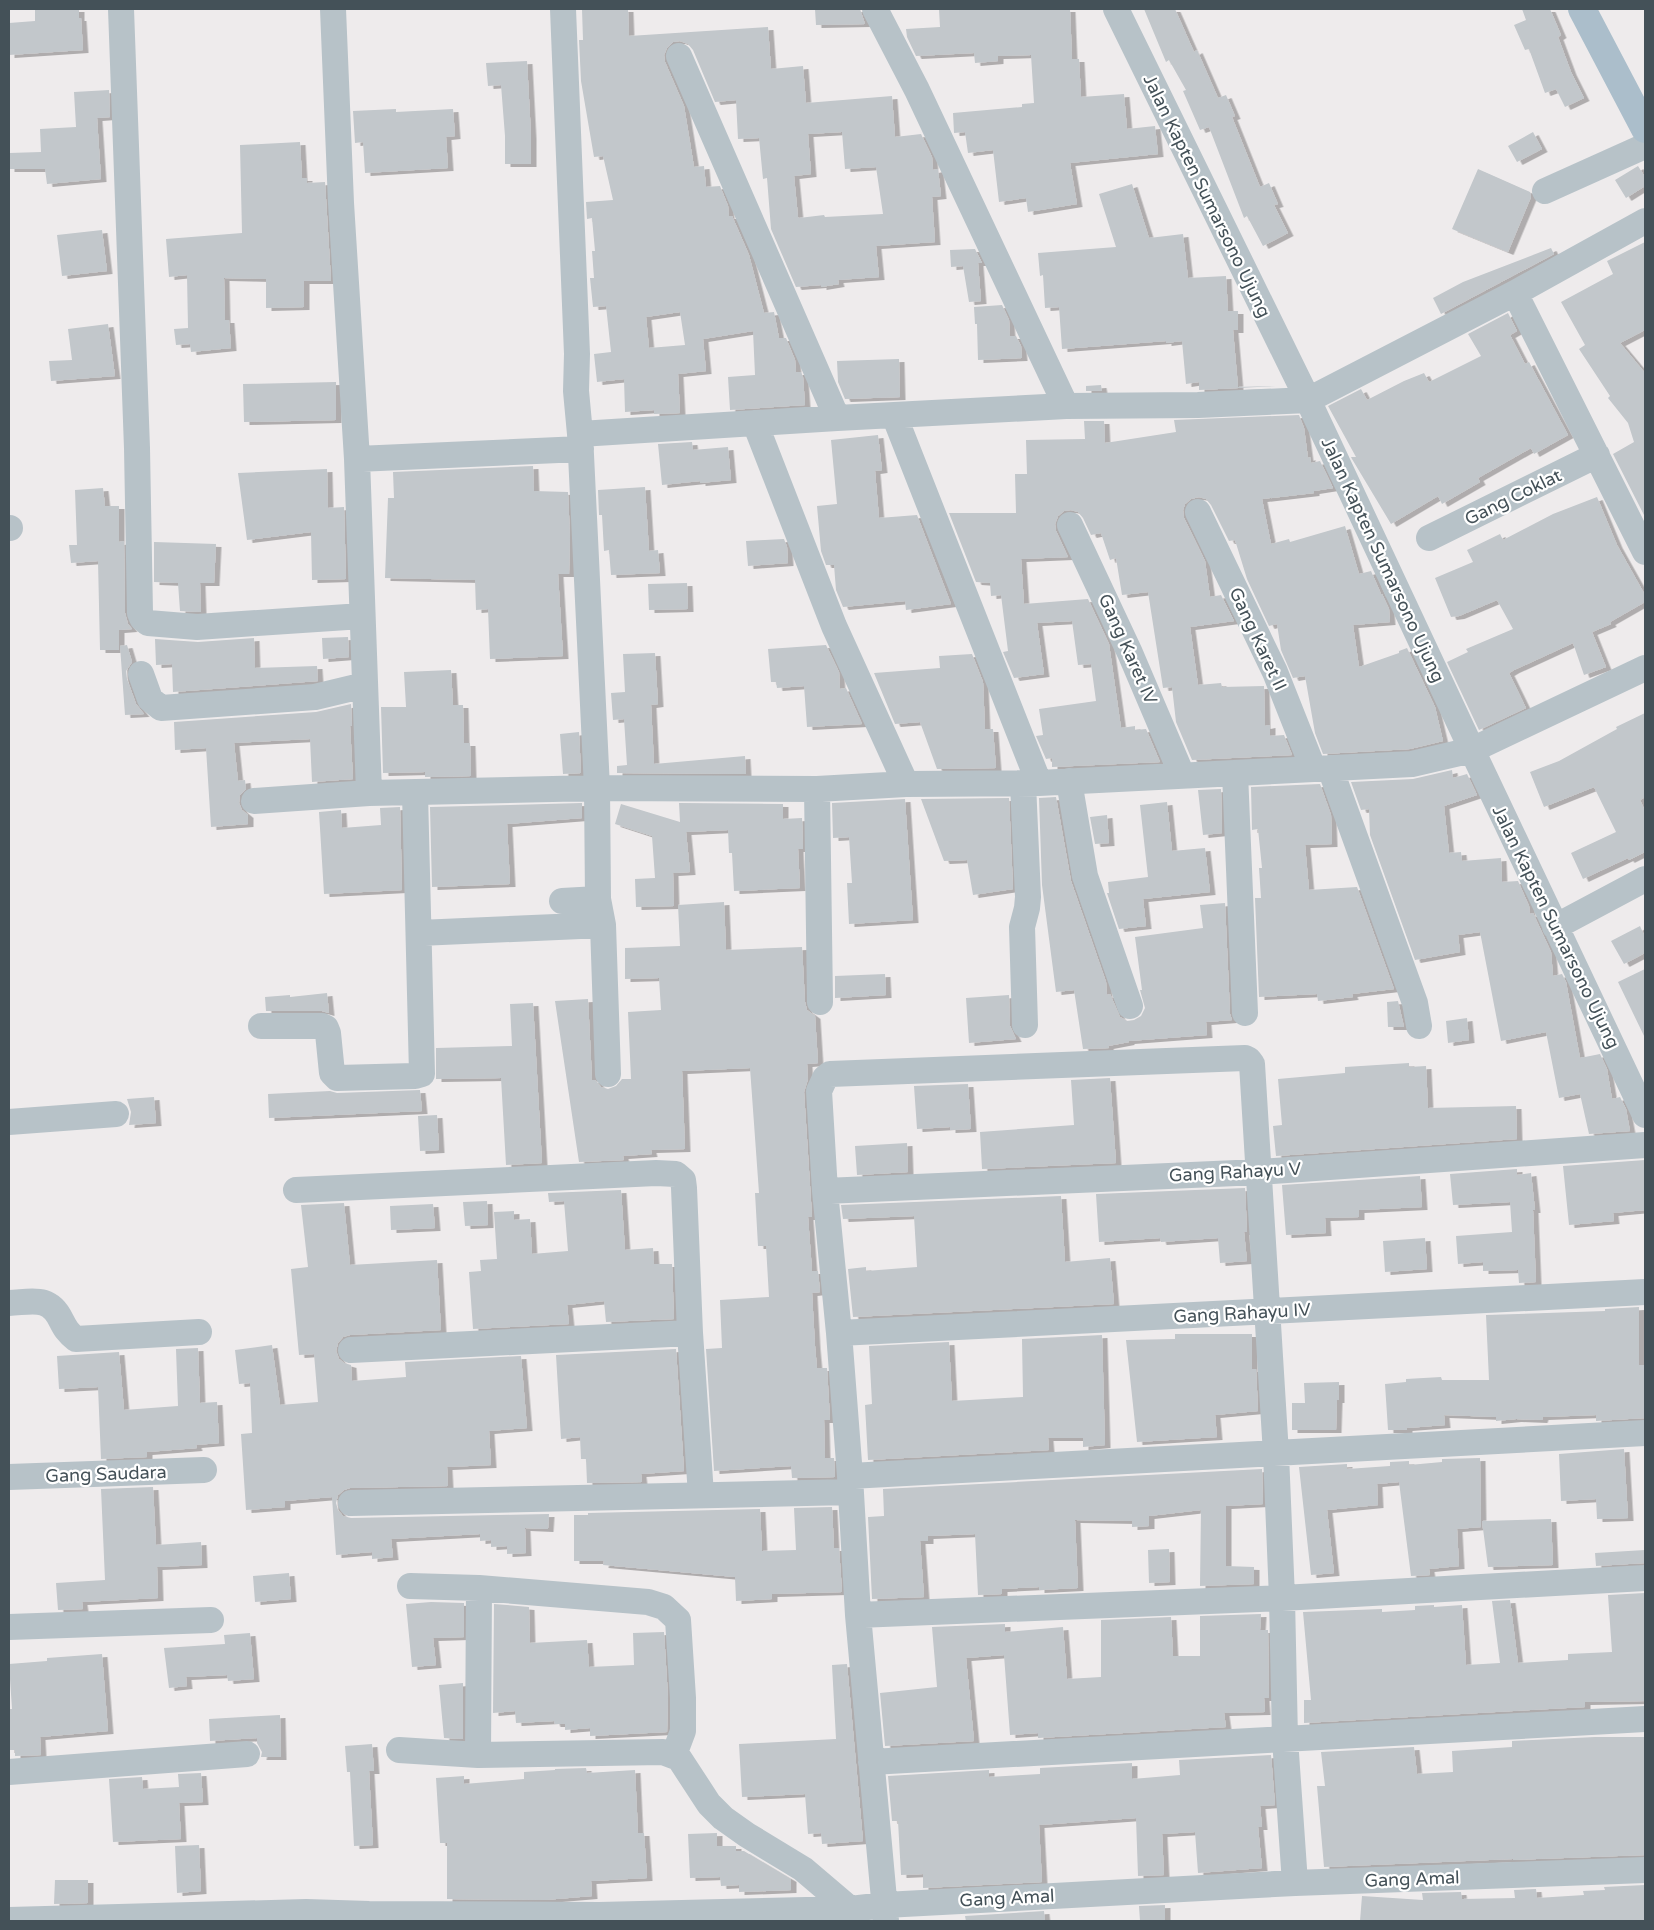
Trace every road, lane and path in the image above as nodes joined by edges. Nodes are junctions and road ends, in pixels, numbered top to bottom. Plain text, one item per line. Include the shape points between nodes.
1 (121, 9) edge
2 (333, 9) edge
3 (563, 9) edge
4 (875, 9) edge
5 (1116, 9) edge
6 (1582, 9) edge
7 (679, 56) dead end
8 (1642, 115) edge
9 (1645, 146) edge
10 (1545, 191) dead end
11 (1645, 221) edge
12 (1515, 292) junction
13 (1308, 400) junction
14 (1066, 406) junction
15 (894, 415) junction
16 (837, 418) junction
17 (755, 423) junction
18 (581, 442) junction
19 (1597, 456) junction
20 (357, 458) junction
21 (1198, 512) dead end
22 (1070, 525) dead end
23 (1429, 538) dead end
24 (1645, 552) edge
25 (362, 616) junction
26 (1645, 668) edge
27 (141, 674) dead end
28 (365, 686) junction
29 (1472, 750) junction
30 (1321, 768) junction
31 (1235, 773) junction
32 (1182, 775) junction
33 (1069, 782) junction
34 (1031, 783) junction
35 (906, 784) junction
36 (597, 788) junction
37 (818, 789) junction
38 (368, 793) junction
39 (415, 793) junction
40 (254, 801) dead end
41 (1645, 879) edge
42 (598, 899) junction
43 (562, 901) dead end
44 (603, 925) junction
45 (1555, 927) junction
46 (419, 933) junction
47 (820, 1002) dead end
48 (1130, 1006) dead end
49 (1245, 1013) dead end
50 (1025, 1025) dead end
51 (261, 1026) dead end
52 (1420, 1026) dead end
53 (608, 1074) dead end
54 (116, 1114) dead end
55 (1645, 1115) edge
56 (9, 1122) edge
57 (1645, 1146) edge
58 (1259, 1172) junction
59 (296, 1190) dead end
60 (825, 1191) junction
61 (1645, 1292) edge
62 (9, 1303) edge
63 (1268, 1312) junction
64 (199, 1332) dead end
65 (690, 1333) junction
66 (839, 1333) junction
67 (351, 1350) dead end
68 (1645, 1433) edge
69 (1276, 1454) junction
70 (204, 1470) dead end
71 (9, 1477) edge
72 (850, 1484) junction
73 (701, 1495) junction
74 (351, 1503) dead end
75 (1645, 1578) edge
76 (410, 1586) dead end
77 (479, 1588) junction
78 (1282, 1598) junction
79 (858, 1615) junction
80 (211, 1620) dead end
81 (9, 1627) edge
82 (1645, 1719) edge
83 (1285, 1739) junction
84 (399, 1750) dead end
85 (246, 1754) dead end
86 (478, 1755) junction
87 (674, 1756) junction
88 (871, 1762) junction
89 (9, 1772) edge
90 (1645, 1870) edge
91 (1295, 1883) junction
92 (850, 1909) junction
93 (886, 1913) edge
94 (599, 1918) edge
95 (9, 1920) edge

1 - 25 street via 140,613 148,623 198,627
2 - 20 street via 340,203
3 - 18 street via 576,391
4 - 14 street via 917,90
5 - 13 street, Jalan Kapten Sumarsono Ujung
6 - 8 main road
7 - 16 street
9 - 10 street
11 - 12 street
12 - 13 street
12 - 19 street
13 - 14 street
13 - 29 street, Jalan Kapten Sumarsono Ujung
14 - 15 street
15 - 16 street
15 - 34 street
16 - 17 street
17 - 18 street
17 - 35 street via 834,626
18 - 20 street
18 - 36 street
19 - 23 street, Gang Coklat
19 - 24 street
20 - 25 street
21 - 30 street, Gang Karet II
22 - 32 street, Gang Karet IV
25 - 28 street
26 - 29 street
27 - 28 street via 150,699 161,708 315,697
28 - 38 street
29 - 30 street via 1412,764
29 - 45 street, Jalan Kapten Sumarsono Ujung
30 - 31 street
30 - 52 street, Gang Karet II via 1415,1003
31 - 32 street
31 - 49 street
32 - 33 street
33 - 34 street
33 - 48 street via 1085,876
34 - 35 street
34 - 50 street via 1028,908 1022,928
35 - 37 street
36 - 37 street
36 - 39 street
36 - 42 street
37 - 47 street
38 - 39 street
38 - 40 street
39 - 46 street
41 - 45 street
42 - 43 street
42 - 44 street
44 - 46 street
44 - 53 street
45 - 55 street, Jalan Kapten Sumarsono Ujung
46 - 51 street via 423,1071 420,1075 337,1078 332,1072 326,1028
54 - 56 street
57 - 58 street, Gang Rahayu V
58 - 60 street, Gang Rahayu V
58 - 60 street via 1252,1064 1245,1058 830,1074 819,1091
58 - 63 street
59 - 65 street via 676,1174 683,1180 684,1188
60 - 66 street
61 - 63 street, Gang Rahayu IV
62 - 64 street via 51,1304 68,1333 76,1338
63 - 66 street, Gang Rahayu IV
63 - 69 street
65 - 67 street
65 - 73 street
66 - 72 street
68 - 69 street
69 - 72 street
69 - 78 street
70 - 71 street, Gang Saudara
72 - 73 street
72 - 79 street
73 - 74 street
75 - 78 street
76 - 77 street
77 - 86 street
77 - 87 street via 648,1602 664,1607 678,1620 683,1731
78 - 79 street
78 - 83 street
79 - 88 street
80 - 81 street
82 - 83 street
83 - 88 street
83 - 91 street
84 - 86 street
85 - 89 street
86 - 87 street via 663,1752
87 - 92 street via 679,1758 709,1804 723,1818 803,1869
88 - 93 street
90 - 91 street, Gang Amal
91 - 93 street, Gang Amal
92 - 93 street, Gang Amal
92 - 94 street, Gang Amal
94 - 95 street, Gang Amal via 306,1912

